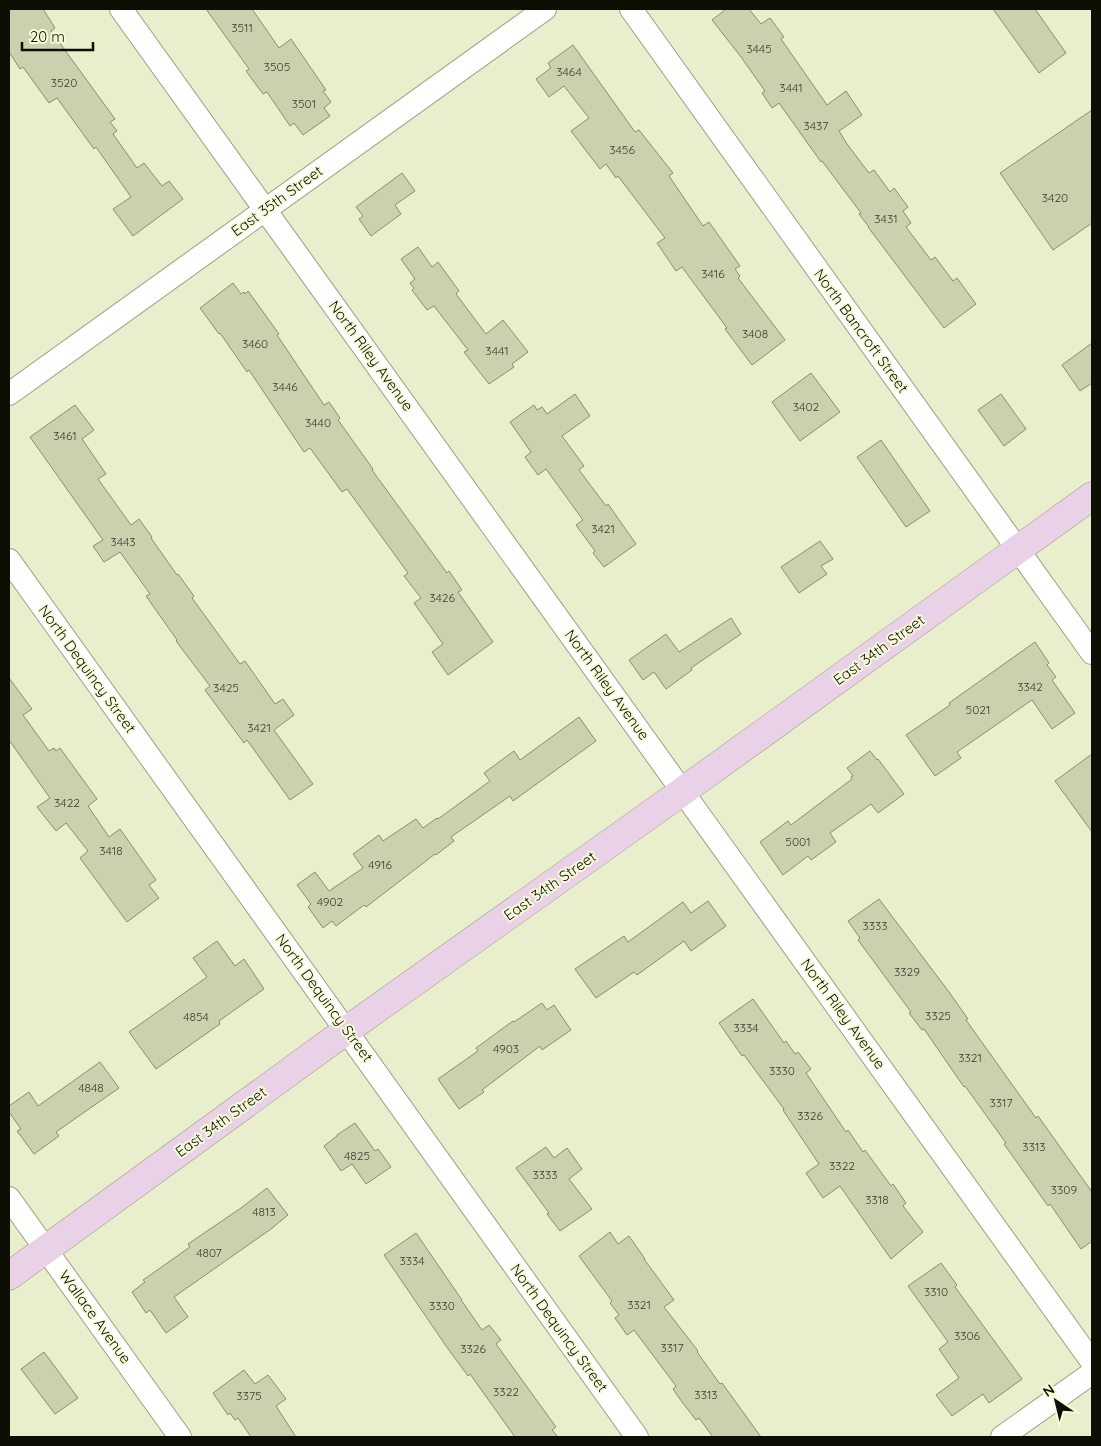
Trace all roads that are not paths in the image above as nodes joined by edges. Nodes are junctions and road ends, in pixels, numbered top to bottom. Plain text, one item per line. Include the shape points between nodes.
1 (122, 9) edge
2 (545, 9) edge
3 (631, 9) edge
4 (265, 210) junction
5 (9, 394) edge
6 (1092, 496) edge
7 (1018, 549) junction
8 (9, 560) edge
9 (1092, 653) edge
10 (683, 792) junction
11 (347, 1030) junction
12 (9, 1198) edge
13 (46, 1250) junction
14 (9, 1276) edge
15 (1092, 1362) edge
16 (1092, 1373) edge
17 (180, 1437) edge
18 (637, 1437) edge
19 (1002, 1437) edge

1 - 4 street, North Riley Avenue
2 - 4 street, East 35th Street
3 - 7 street, North Bancroft Street
4 - 5 street, East 35th Street
4 - 10 street, North Riley Avenue
6 - 7 main road, East 34th Street
7 - 9 street, North Bancroft Street
7 - 10 main road, East 34th Street
8 - 11 street, North Dequincy Street
10 - 11 main road, East 34th Street
10 - 15 street, North Riley Avenue
11 - 13 main road, East 34th Street
11 - 18 street, North Dequincy Street
12 - 13 street, Wallace Avenue
13 - 14 main road, East 34th Street
13 - 17 street, Wallace Avenue
16 - 19 street

